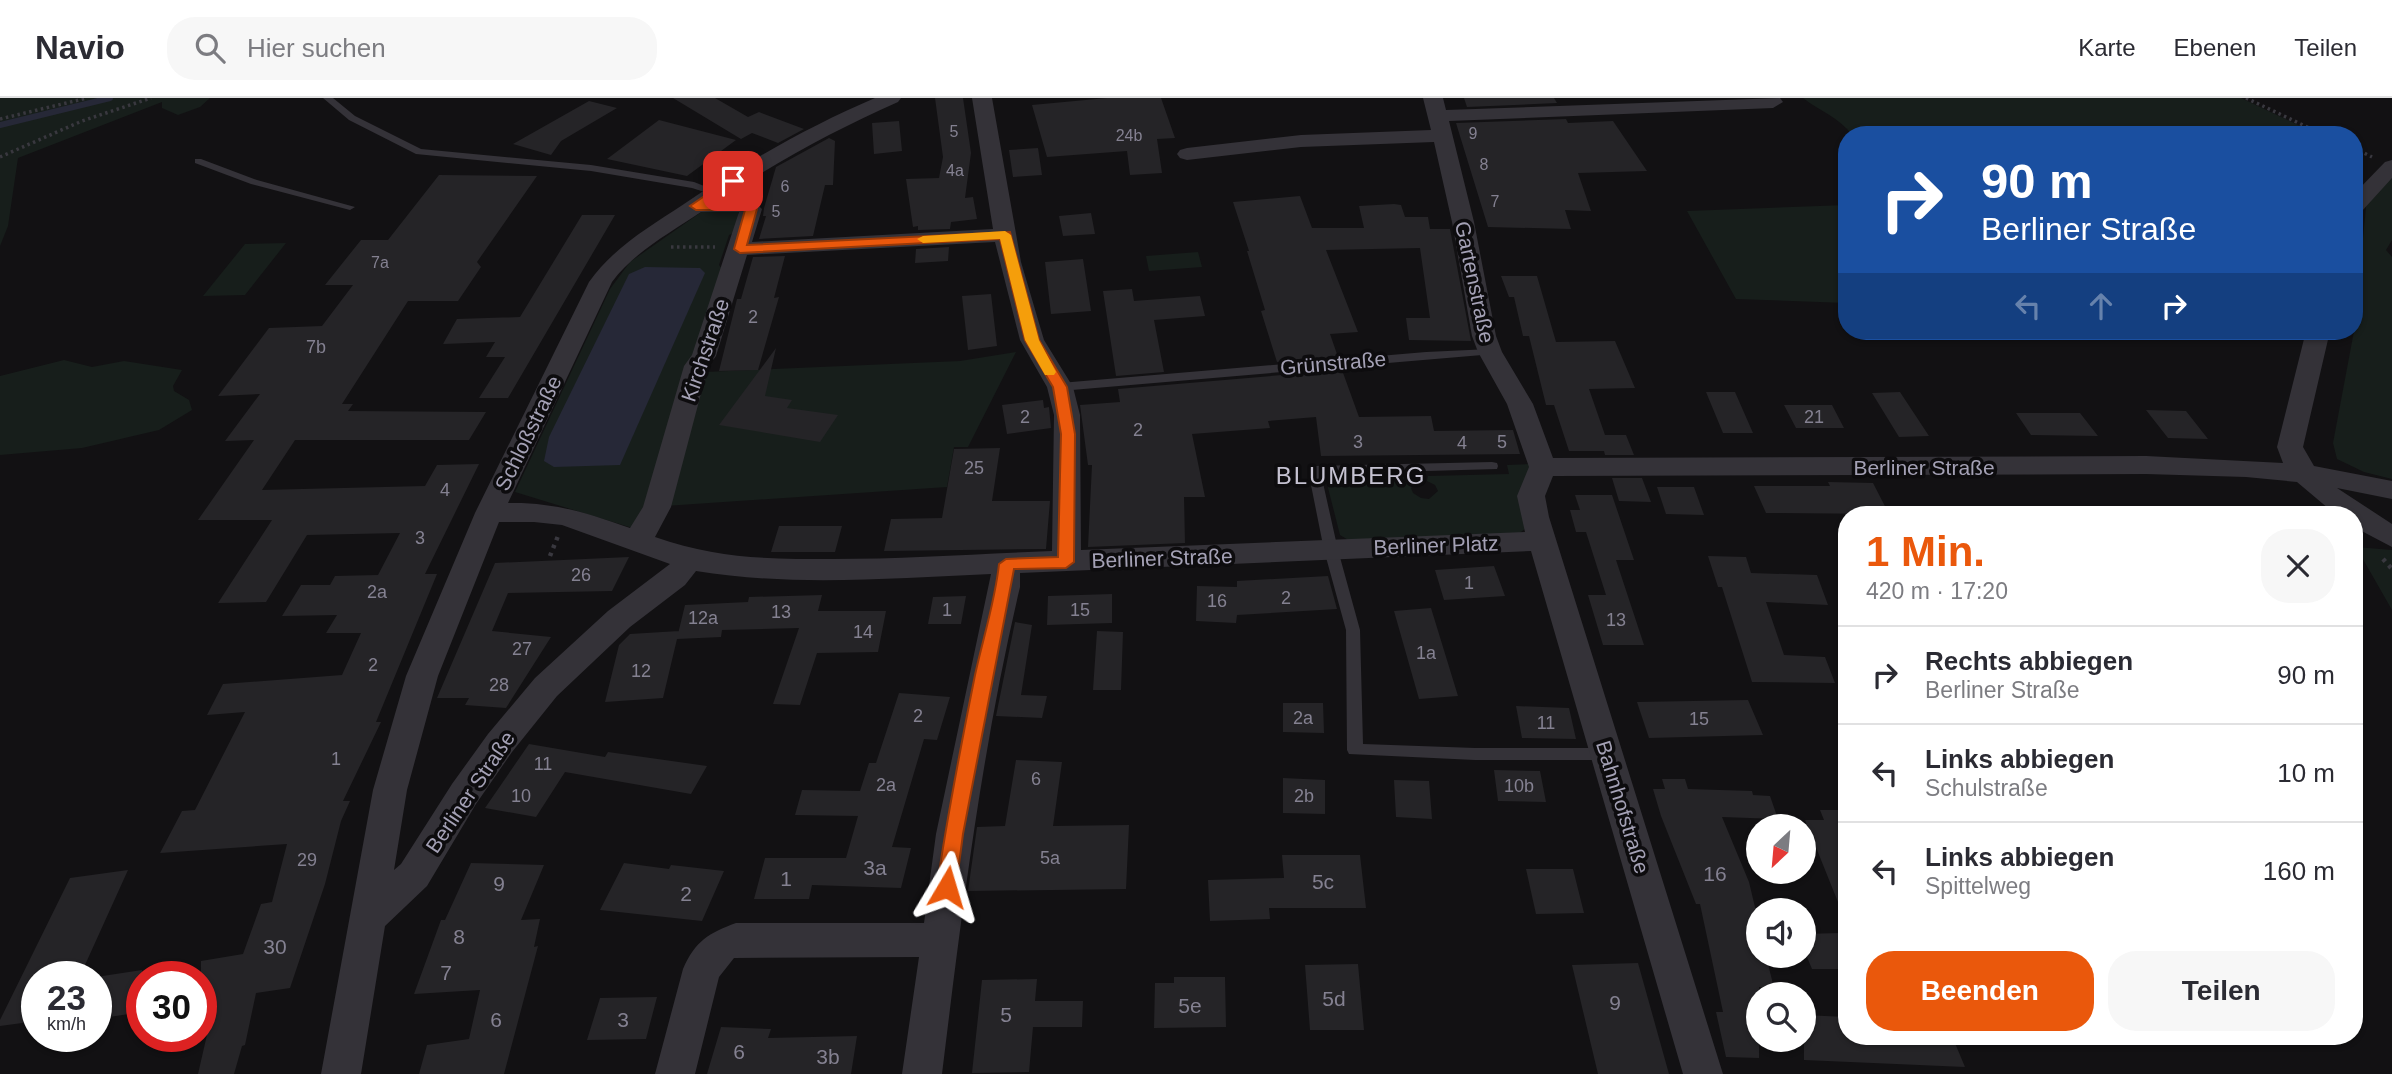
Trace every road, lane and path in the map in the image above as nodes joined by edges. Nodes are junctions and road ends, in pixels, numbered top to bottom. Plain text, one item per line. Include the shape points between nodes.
1 (87, 98) edge
2 (151, 98) edge
3 (328, 98) edge
4 (891, 98) edge
5 (982, 98) edge
6 (2246, 98) edge
7 (1773, 102) dead end
8 (1438, 116) edge
9 (0, 118) edge
10 (2305, 126) edge
11 (1187, 154) dead end
12 (0, 157) edge
13 (198, 161) dead end
14 (2392, 166) edge
15 (717, 192) junction
16 (2363, 197) edge
17 (696, 206) junction
18 (350, 207) dead end
19 (1005, 235) junction
20 (639, 244) junction
21 (740, 249) junction
22 (2316, 340) edge
23 (1490, 352) junction
24 (1060, 387) junction
25 (1492, 466) dead end
26 (1543, 467) junction
27 (2306, 473) junction
28 (2392, 490) edge
29 (2343, 506) edge
30 (489, 513) junction
31 (2363, 519) edge
32 (2392, 537) edge
33 (636, 540) junction
34 (1541, 541) junction
35 (1331, 550) junction
36 (1259, 554) joint
37 (689, 560) junction
38 (1066, 562) junction
39 (1006, 564) junction
40 (1607, 754) junction
41 (369, 917) junction
42 (940, 940) junction
43 (341, 1074) edge
44 (675, 1074) edge
45 (922, 1074) edge
46 (1703, 1074) edge

1 - 9 path
2 - 12 path via 82,121
3 - 15 lane via 352,118 419,152 591,168
4 - 15 street, Schloßstraße via 807,136
5 - 19 street
6 - 10 path
7 - 8 street
8 - 11 street via 1301,141
8 - 23 street, Gartenstraße
13 - 18 lane via 254,182
14 - 16 street
15 - 17 street, Schloßstraße
17 - 20 street, Schloßstraße
17 - 21 street, Kirchstraße via 751,209
19 - 21 street
19 - 24 street via 1032,340
20 - 21 path
20 - 30 street, Schloßstraße via 601,282
21 - 33 street, Kirchstraße via 704,356 696,366 657,507
22 - 27 street via 2290,447 2293,460
23 - 24 lane, Grünstraße
23 - 26 street, Gartenstraße via 1520,404
24 - 38 street via 1068,434
25 - 35 lane via 1314,470
26 - 27 street, Berliner Straße via 2082,466
26 - 34 street via 1531,496
27 - 28 street, Berliner Straße
27 - 29 street
30 - 33 street, Berliner Straße via 565,516
30 - 41 street, Schloßstraße via 422,676 390,790
31 - 32 street
33 - 37 street, Berliner Straße
34 - 35 street, Berliner Platz
34 - 40 street, Bahnhofstraße
35 - 36 street, Berliner Platz
35 - 40 lane via 1353,630 1355,750
36 - 38 street, Berliner Straße
37 - 39 street, Berliner Straße via 747,569
37 - 41 street, Berliner Straße via 675,578 619,619 546,687 464,794 414,875
38 - 39 street, Berliner Straße
39 - 42 street via 954,834
40 - 46 street, Bahnhofstraße
41 - 43 street
42 - 44 street via 736,940 721,946 702,969
42 - 45 street

